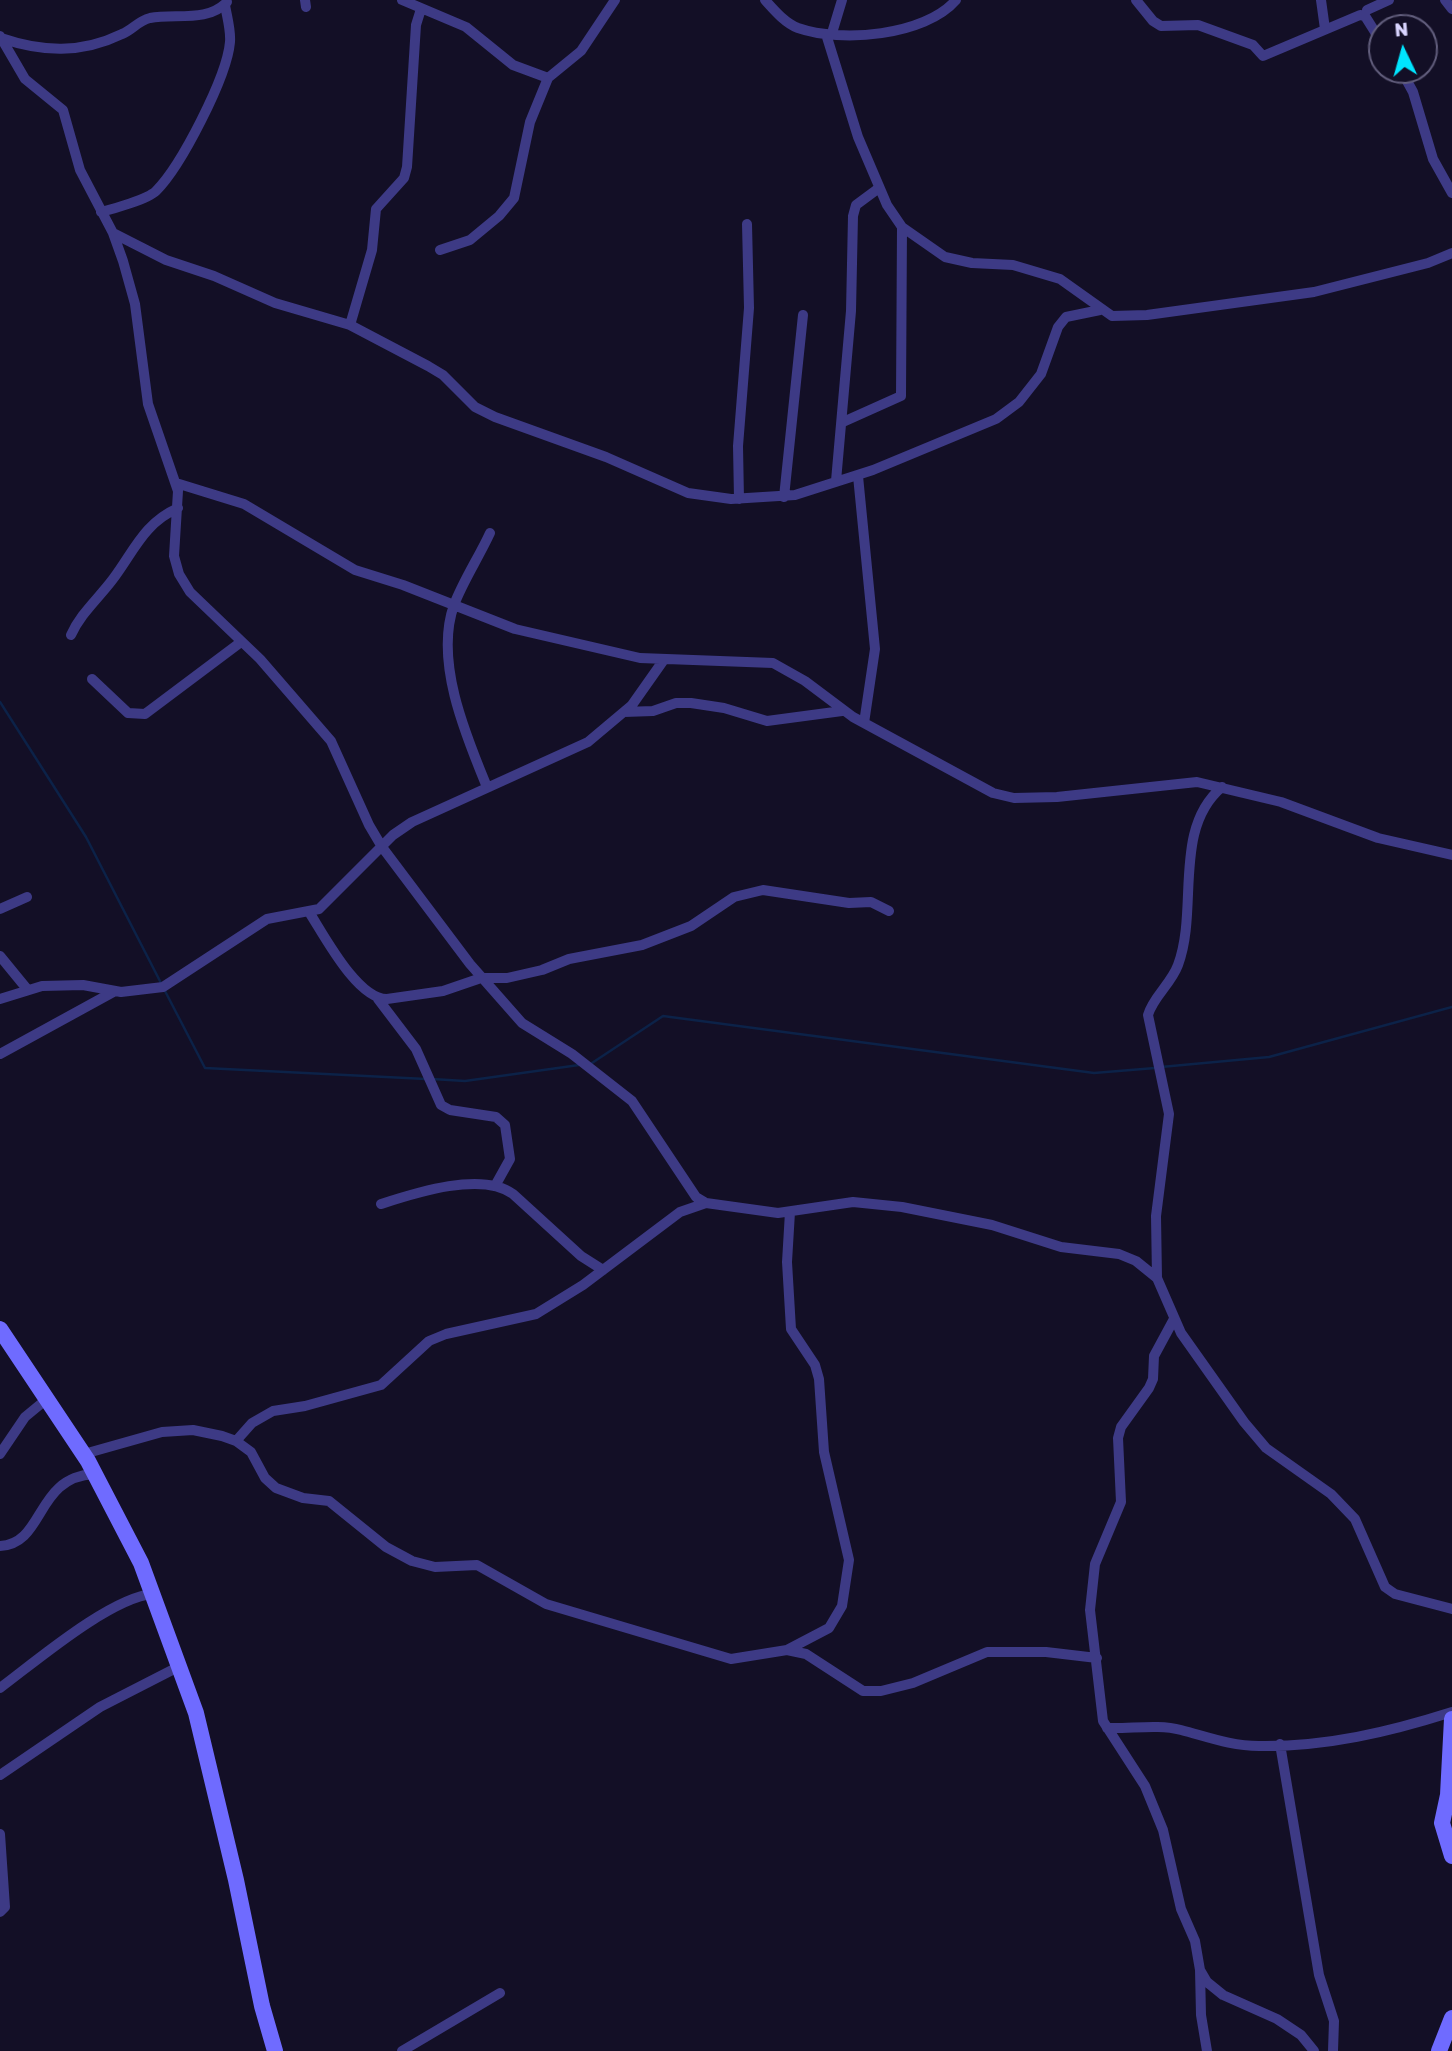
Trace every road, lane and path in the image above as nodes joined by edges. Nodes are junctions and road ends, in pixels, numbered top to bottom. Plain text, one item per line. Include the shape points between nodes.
1 (402, 0) edge
2 (615, 0) edge
3 (765, 0) edge
4 (842, 0) edge
5 (966, 0) edge
6 (1136, 0) edge
7 (1321, 0) edge
8 (1389, 0) edge
9 (954, 2) edge
10 (227, 3) edge
11 (1366, 8) edge
12 (421, 9) junction
13 (1325, 29) junction
14 (829, 33) junction
15 (1, 37) edge
16 (548, 78) junction
17 (1409, 84) edge
18 (880, 188) junction
19 (1452, 193) edge
20 (101, 212) junction
21 (747, 224) dead end
22 (902, 227) junction
23 (113, 233) junction
24 (440, 250) dead end
25 (1452, 253) edge
26 (1100, 310) junction
27 (803, 315) dead end
28 (350, 325) junction
29 (842, 422) junction
30 (858, 476) junction
31 (836, 481) junction
32 (176, 482) junction
33 (784, 497) junction
34 (739, 499) junction
35 (178, 508) junction
36 (490, 533) dead end
37 (454, 606) junction
38 (71, 635) dead end
39 (241, 642) junction
40 (663, 661) junction
41 (92, 679) dead end
42 (842, 711) junction
43 (624, 712) junction
44 (864, 723) junction
45 (487, 787) junction
46 (1222, 787) junction
47 (382, 847) junction
48 (1452, 855) edge
49 (27, 897) dead end
50 (0, 909) edge
51 (889, 911) dead end
52 (309, 912) junction
53 (0, 956) edge
54 (481, 978) junction
55 (27, 989) junction
56 (115, 991) junction
57 (0, 999) edge
58 (378, 999) junction
59 (0, 1054) edge
60 (495, 1186) junction
61 (706, 1203) junction
62 (381, 1204) dead end
63 (790, 1212) junction
64 (603, 1270) junction
65 (1157, 1278) junction
66 (1174, 1319) junction
67 (0, 1329) edge
68 (48, 1398) junction
69 (236, 1441) junction
70 (0, 1454) edge
71 (84, 1454) junction
72 (94, 1474) junction
73 (0, 1546) edge
74 (153, 1594) junction
75 (1452, 1609) edge
76 (787, 1650) junction
77 (1097, 1658) junction
78 (180, 1666) junction
79 (0, 1688) edge
80 (1452, 1712) edge
81 (1452, 1719) edge
82 (1107, 1728) junction
83 (1280, 1744) junction
84 (0, 1774) edge
85 (0, 1834) edge
86 (1452, 1856) edge
87 (0, 1912) edge
88 (1200, 1970) junction
89 (500, 1993) dead end
90 (1452, 2018) edge
91 (275, 2051) edge
92 (402, 2051) edge
93 (1207, 2051) edge
94 (1314, 2051) edge
95 (1333, 2051) edge
96 (1439, 2051) edge

1 - 12 street
2 - 16 street via 581,51
3 - 14 street via 793,26
4 - 14 street
5 - 9 street
6 - 13 street via 1161,26 1199,25 1251,44 1263,57
7 - 13 street
8 - 11 street
9 - 14 street via 909,30
10 - 15 street via 208,14 143,20 117,36 67,49 48,50
10 - 20 street via 228,52 187,146 154,193
11 - 13 street
12 - 16 street via 466,27 526,72
12 - 28 street via 416,25 407,167 404,178 376,209 372,250
14 - 18 street via 858,137
15 - 20 street via 25,79 62,110 80,170
16 - 24 street via 530,122 513,198 470,240
17 - 19 street via 1433,159
18 - 22 street
18 - 29 street via 856,205 853,216
20 - 23 street
21 - 34 street via 749,309 738,446
22 - 26 street via 945,257 1013,265 1060,279
22 - 29 street via 901,396
23 - 28 street via 166,260 275,303
23 - 32 street via 135,304 148,404
25 - 26 street via 1428,263 1284,297 1127,317
26 - 30 street via 1066,317 1041,374 1019,402 996,419
27 - 33 street
28 - 34 street via 435,370 468,401 495,417 607,457 682,491
29 - 31 street
30 - 31 street
30 - 44 street via 875,649
31 - 33 street
32 - 35 street
32 - 37 street via 244,503 355,570
33 - 34 street
35 - 38 street via 149,526 114,578 85,609
35 - 39 street via 174,556 179,574 190,592
36 - 37 street
37 - 40 street via 540,636
37 - 45 street via 449,635 458,710
39 - 41 street via 145,714 128,713
39 - 47 street via 331,741
40 - 42 street via 773,663
40 - 43 street
42 - 43 street via 766,721 691,703
42 - 44 street
43 - 45 street via 588,742
44 - 46 street via 993,793 1014,798 1186,782
45 - 47 street via 412,822
46 - 48 street via 1281,802 1378,838
46 - 65 street via 1199,814 1180,957 1148,1015 1169,1114 1156,1216
47 - 52 street via 335,896
47 - 54 street
49 - 50 street
51 - 54 street via 871,902 763,890 734,897 691,926 642,945 569,959 507,978
52 - 56 street via 267,919 163,986
52 - 58 street via 356,980
53 - 55 street
54 - 58 street via 443,991
54 - 61 street via 522,1023 572,1054 632,1101 696,1197
55 - 56 street via 61,984
55 - 57 street
56 - 59 street
58 - 60 street via 416,1049 441,1105 496,1117 505,1125 510,1159
60 - 62 street via 435,1188
60 - 64 street via 513,1194
61 - 63 street
61 - 64 street via 680,1212
63 - 65 street via 853,1202 953,1216 1061,1247 1119,1254
63 - 76 street via 789,1318 820,1379 824,1452 849,1560 842,1606 829,1628
64 - 69 street via 530,1317 491,1322 429,1341 381,1385 273,1411 252,1423
65 - 66 street
66 - 75 street via 1199,1361 1266,1448 1345,1507 1364,1535 1385,1587 1395,1594
66 - 77 street via 1154,1356 1149,1388 1126,1417 1118,1438 1121,1502 1095,1564 1091,1597
67 - 68 street
68 - 70 street via 26,1417
68 - 71 street
69 - 71 street via 181,1430 137,1437
69 - 76 street via 251,1452 276,1489 329,1501 386,1547 412,1561 435,1567 477,1565 546,1604 731,1659
71 - 72 street
72 - 73 street via 83,1474 57,1487 23,1539
72 - 74 street via 130,1538
74 - 78 street
74 - 79 street via 141,1595 79,1630
76 - 77 street via 827,1665 863,1691 913,1683 987,1652
77 - 82 street via 1100,1710
78 - 84 street via 100,1707
78 - 91 street via 196,1713
80 - 83 street via 1351,1740
81 - 86 street via 1442,1823
82 - 83 street via 1163,1728 1213,1741
82 - 88 street via 1144,1786 1163,1830
83 - 95 street via 1319,1975 1334,2021
85 - 87 street via 5,1888 5,1907
88 - 93 street via 1200,2015
88 - 94 street via 1215,1990 1278,2018
89 - 92 street
90 - 96 street

